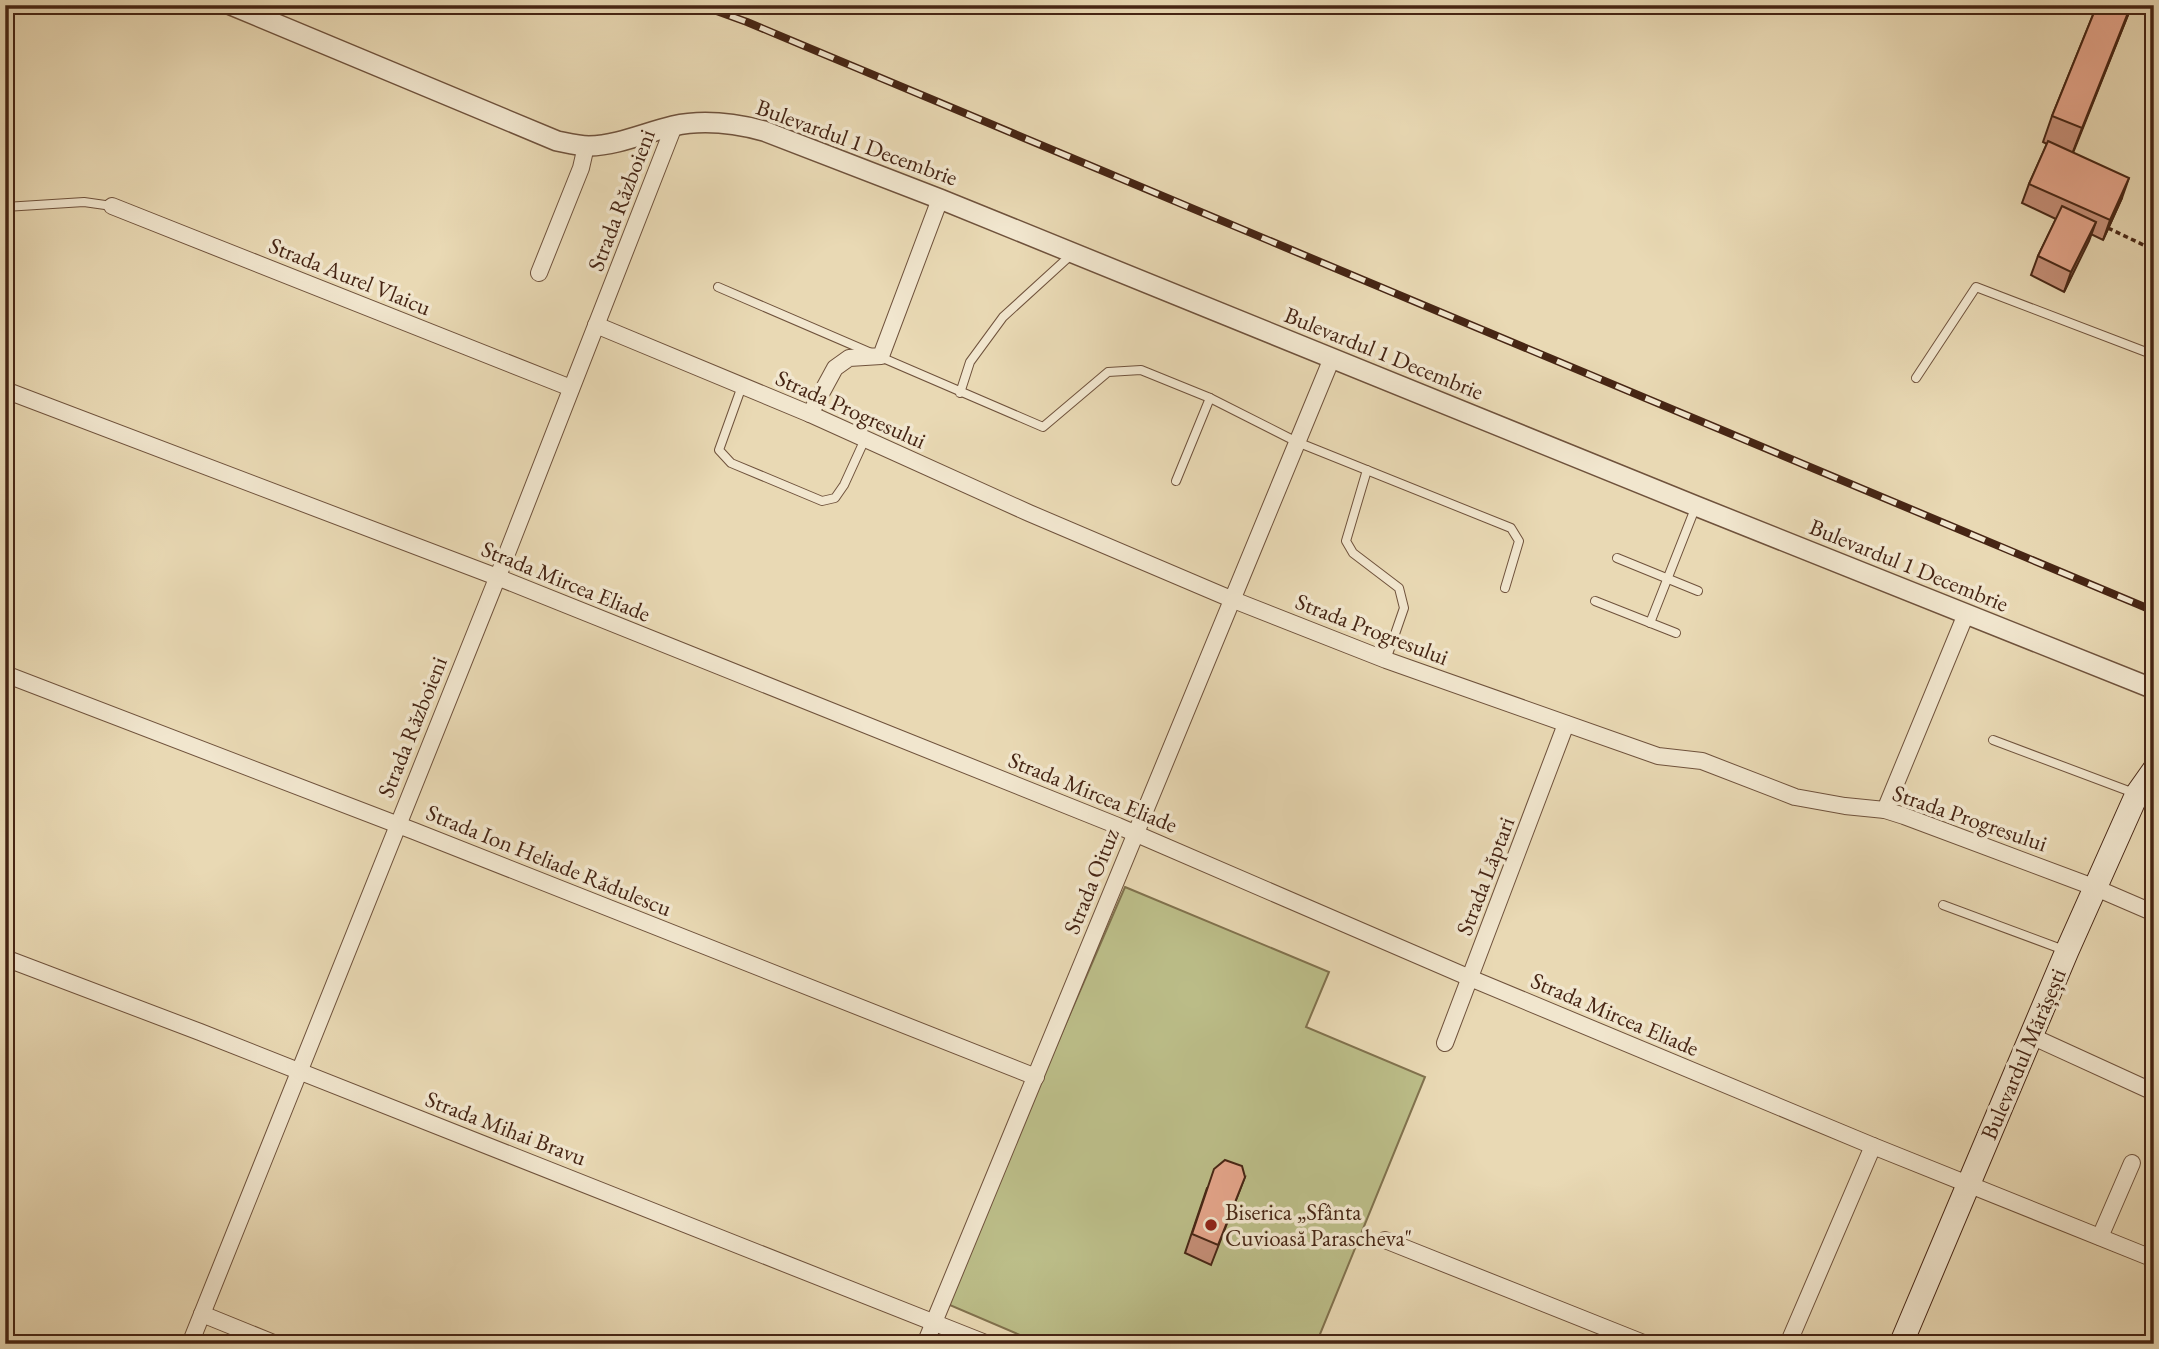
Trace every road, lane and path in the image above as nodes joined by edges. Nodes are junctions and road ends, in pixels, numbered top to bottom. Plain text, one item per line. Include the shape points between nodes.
1 (231, 5) edge
2 (674, 126) junction
3 (586, 146) junction
4 (940, 199) junction
5 (111, 206) joint
6 (5, 207) edge
7 (2108, 228) edge
8 (2154, 250) edge
9 (1072, 254) junction
10 (539, 273) dead end
11 (718, 287) dead end
12 (596, 325) junction
13 (2154, 355) edge
14 (881, 356) junction
15 (1332, 358) junction
16 (1916, 378) dead end
17 (742, 386) junction
18 (571, 388) junction
19 (5, 390) edge
20 (960, 393) junction
21 (1210, 398) junction
22 (810, 414) junction
23 (864, 439) junction
24 (1297, 442) junction
25 (1367, 470) junction
26 (1176, 481) dead end
27 (1696, 506) junction
28 (1617, 558) dead end
29 (497, 577) junction
30 (1669, 578) junction
31 (1505, 588) dead end
32 (1698, 591) dead end
33 (1231, 599) junction
34 (1595, 601) dead end
35 (1966, 614) junction
36 (1650, 622) junction
37 (1676, 633) dead end
38 (1386, 660) junction
39 (5, 674) edge
40 (2154, 689) edge
41 (1566, 724) junction
42 (1993, 740) dead end
43 (2154, 769) edge
44 (2137, 794) junction
45 (1885, 810) junction
46 (397, 825) junction
47 (1135, 832) junction
48 (2096, 887) junction
49 (1943, 905) dead end
50 (2154, 913) edge
51 (2067, 951) junction
52 (5, 958) edge
53 (1470, 978) junction
54 (2031, 1036) junction
55 (1445, 1043) dead end
56 (299, 1071) junction
57 (1036, 1077) junction
58 (2147, 1089) dead end
59 (1873, 1146) junction
60 (2132, 1163) dead end
61 (1968, 1183) junction
62 (2100, 1237) junction
63 (1385, 1240) dead end
64 (2154, 1259) edge
65 (202, 1314) junction
66 (935, 1321) junction
67 (190, 1344) edge
68 (276, 1344) edge
69 (925, 1344) edge
70 (988, 1344) edge
71 (1646, 1344) edge
72 (1788, 1344) edge
73 (1901, 1344) edge

1 - 3 street, Bulevardul 1 Decembrie via 557,141
2 - 3 street, Bulevardul 1 Decembrie via 613,144
2 - 4 street, Bulevardul 1 Decembrie via 711,122 764,131
2 - 12 street, Strada Războieni
3 - 10 street
4 - 9 street, Bulevardul 1 Decembrie
4 - 14 street
5 - 6 lane via 84,202
5 - 18 street, Strada Aurel Vlaicu
7 - 8 path
9 - 15 street, Bulevardul 1 Decembrie
9 - 20 lane via 1003,317 970,362
11 - 14 lane
12 - 17 street, Strada Progresului
12 - 18 street, Strada Războieni
13 - 16 lane via 1976,288
14 - 20 lane
14 - 22 street via 849,358 835,368
15 - 24 street, Strada Oituz
15 - 27 street, Bulevardul 1 Decembrie
17 - 22 street, Strada Progresului
17 - 23 lane via 719,450 731,463 821,501 835,499
18 - 29 street, Strada Războieni
19 - 29 street, Strada Mircea Eliade
20 - 21 lane via 1043,427 1108,372 1141,370
21 - 24 lane
21 - 26 lane
22 - 23 street, Strada Progresului
23 - 33 street, Strada Progresului
24 - 25 lane
24 - 33 street, Strada Oituz
25 - 31 lane via 1511,528 1519,541
25 - 38 lane via 1346,541 1353,553 1399,588 1404,608
27 - 30 lane
27 - 35 street, Bulevardul 1 Decembrie
28 - 30 lane
29 - 46 street, Strada Războieni
29 - 47 street, Strada Mircea Eliade
30 - 32 lane
30 - 36 lane
33 - 38 street, Strada Progresului
33 - 47 street, Strada Oituz
34 - 36 lane
35 - 40 street, Bulevardul 1 Decembrie
35 - 45 street
36 - 37 lane
38 - 41 street, Strada Progresului
39 - 46 street, Strada Ion Heliade Rădulescu
41 - 45 street, Strada Progresului via 1658,756 1702,761 1795,797
41 - 53 street, Strada Lăptari
42 - 44 lane
43 - 44 main road, Bulevardul Mărășești
44 - 48 main road, Bulevardul Mărășești
45 - 48 street, Strada Progresului
46 - 56 street, Strada Războieni
46 - 57 street, Strada Ion Heliade Rădulescu
47 - 53 street, Strada Mircea Eliade
47 - 57 street, Strada Oituz
48 - 50 street, Strada Progresului
48 - 51 main road, Bulevardul Mărășești
49 - 51 lane
51 - 54 main road, Bulevardul Mărășești
52 - 56 street, Strada Mihai Bravu
53 - 55 street, Strada Lăptari
53 - 59 street, Strada Mircea Eliade
54 - 58 street
54 - 61 main road, Bulevardul Mărășești
56 - 65 street, Strada Războieni
56 - 66 street, Strada Mihai Bravu
57 - 66 street, Strada Oituz
59 - 61 street, Strada Mircea Eliade
59 - 72 street
60 - 62 street
61 - 62 street, Strada Mircea Eliade
61 - 73 main road, Bulevardul Mărășești
62 - 64 street, Strada Mircea Eliade
63 - 71 street
65 - 67 street, Strada Războieni
65 - 68 street
66 - 69 street, Strada Oituz
66 - 70 street, Strada Mihai Bravu

